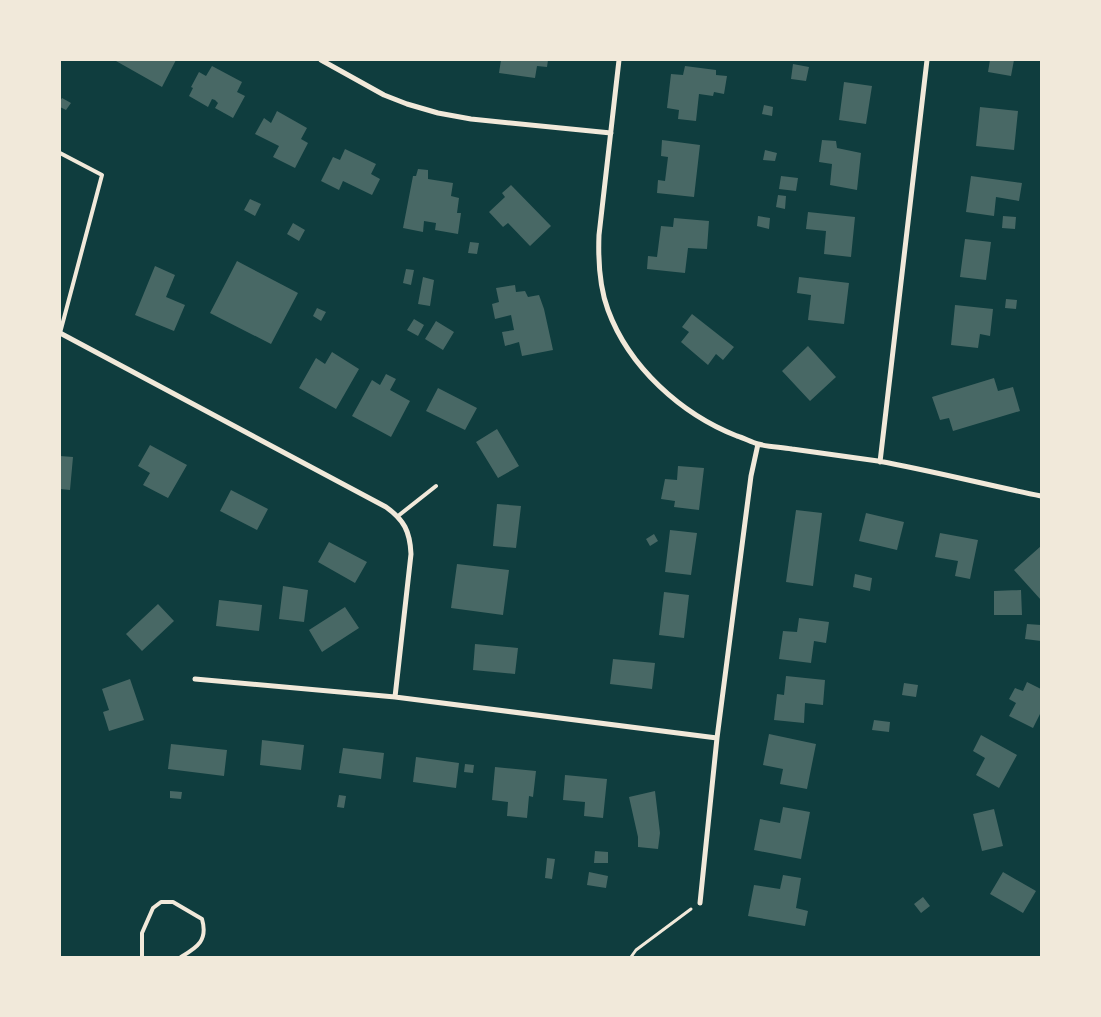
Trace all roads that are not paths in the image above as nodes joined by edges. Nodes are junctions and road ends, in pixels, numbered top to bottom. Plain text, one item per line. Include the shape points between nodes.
1 (321, 60) edge
2 (619, 60) edge
3 (928, 60) edge
4 (610, 133) junction
5 (60, 153) edge
6 (60, 333) edge
7 (758, 444) junction
8 (880, 462) junction
9 (436, 486) dead end
10 (1041, 496) edge
11 (398, 516) junction
12 (195, 679) dead end
13 (395, 697) junction
14 (717, 738) junction
15 (700, 903) road end
16 (142, 957) edge
17 (181, 957) edge

1 - 4 street via 384,94 438,113
2 - 4 street
3 - 8 street
4 - 7 street via 598,258 608,309 617,329 644,369 681,404 723,430
5 - 6 lane via 102,175
6 - 11 street
7 - 8 street
7 - 14 street via 751,476
8 - 10 street
9 - 11 lane
11 - 13 street via 405,526 411,554
12 - 13 street
13 - 14 street
14 - 15 street
16 - 17 lane via 142,933 153,908 161,902 174,902 202,919 202,940 197,948

